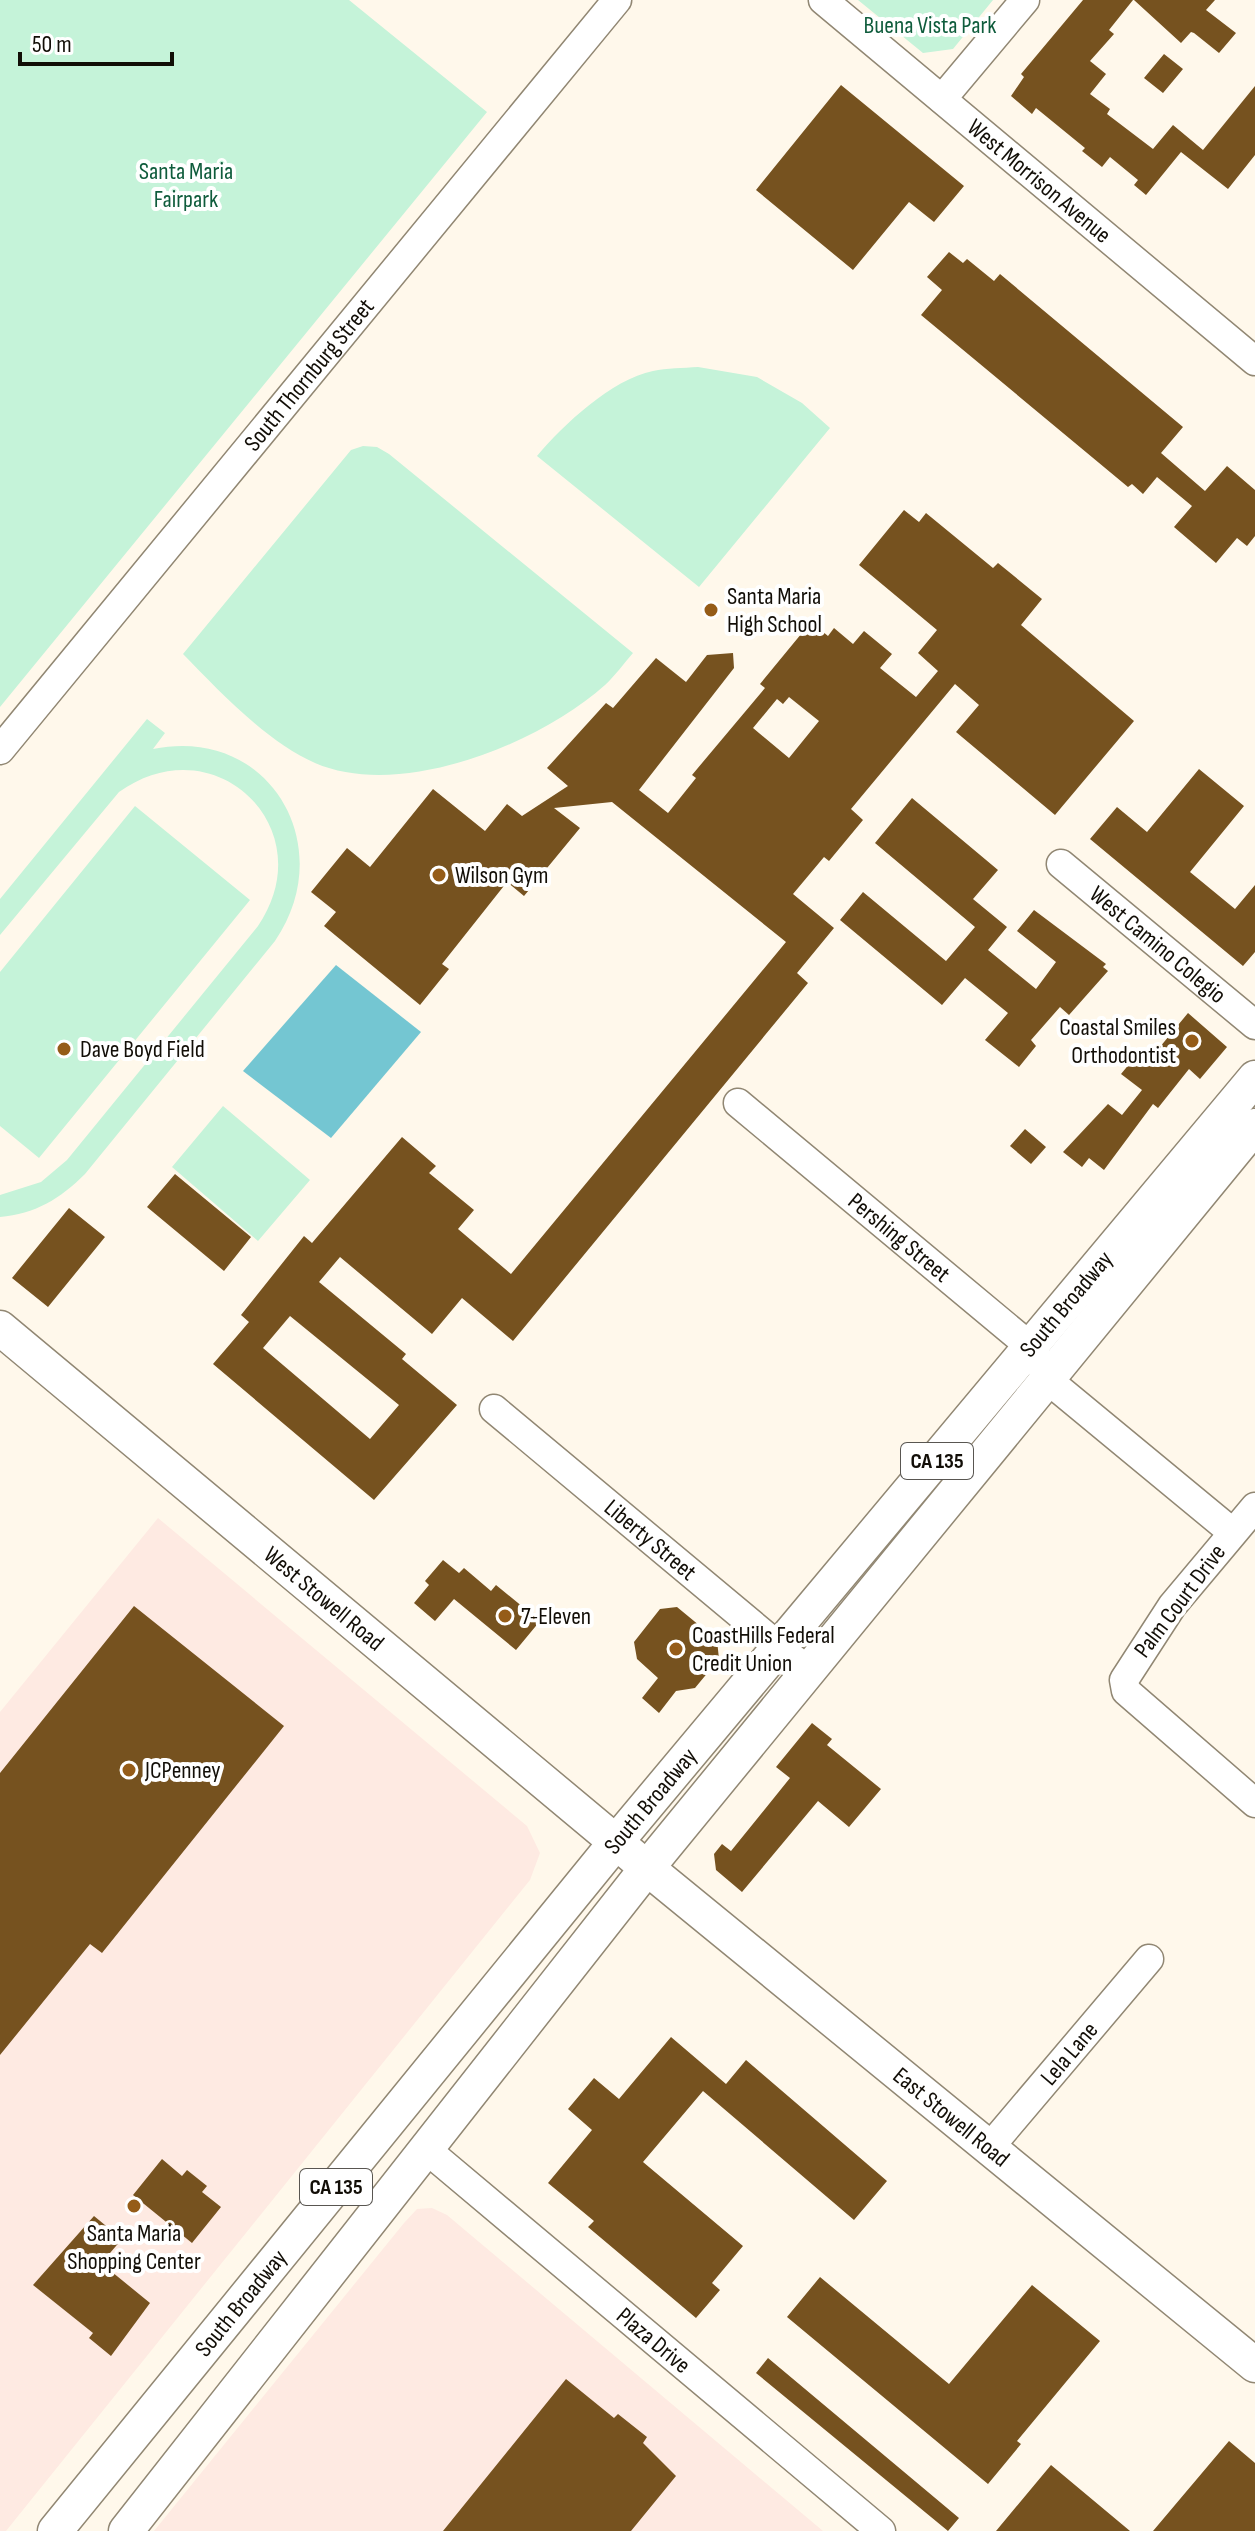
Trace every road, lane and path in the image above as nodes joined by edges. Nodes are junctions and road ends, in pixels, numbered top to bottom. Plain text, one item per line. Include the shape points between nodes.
1 (617, 0) edge
2 (823, 0) edge
3 (1025, 0) edge
4 (942, 99) junction
5 (1255, 361) edge
6 (0, 750) edge
7 (1061, 864) dead end
8 (1255, 1025) edge
9 (1255, 1078) edge
10 (738, 1103) dead end
11 (1255, 1126) edge
12 (0, 1328) edge
13 (1032, 1348) junction
14 (1048, 1380) junction
15 (494, 1409) dead end
16 (1255, 1507) edge
17 (1232, 1532) junction
18 (780, 1648) junction
19 (808, 1671) junction
20 (1255, 1803) edge
21 (616, 1842) junction
22 (647, 1868) junction
23 (1149, 1959) dead end
24 (989, 2148) junction
25 (427, 2150) junction
26 (1251, 2353) edge
27 (55, 2531) edge
28 (126, 2531) edge
29 (881, 2531) edge

1 - 6 street, South Thornburg Street
2 - 4 street, West Morrison Avenue
3 - 4 street
4 - 5 street, West Morrison Avenue
7 - 8 street, West Camino Colegio
9 - 13 main road, South Broadway / CA 135
10 - 13 street, Pershing Street
11 - 14 main road, South Broadway / CA 135
12 - 21 main road, West Stowell Road
13 - 14 street, Pershing Street
13 - 18 main road, South Broadway / CA 135
14 - 17 street, Palm Court Drive
14 - 19 main road, South Broadway / CA 135
15 - 18 street, Liberty Street
16 - 17 street, Palm Court Drive
17 - 20 street, Palm Court Drive via 1172,1606 1124,1680 1126,1691
18 - 19 street, Liberty Street
18 - 21 main road, South Broadway / CA 135
19 - 22 main road, South Broadway / CA 135
21 - 22 main road, West Stowell Road
21 - 27 main road, South Broadway / CA 135
22 - 24 main road, East Stowell Road
22 - 25 main road, South Broadway / CA 135
23 - 24 street, Lela Lane
24 - 26 main road, East Stowell Road
25 - 28 main road, South Broadway / CA 135
25 - 29 street, Plaza Drive

